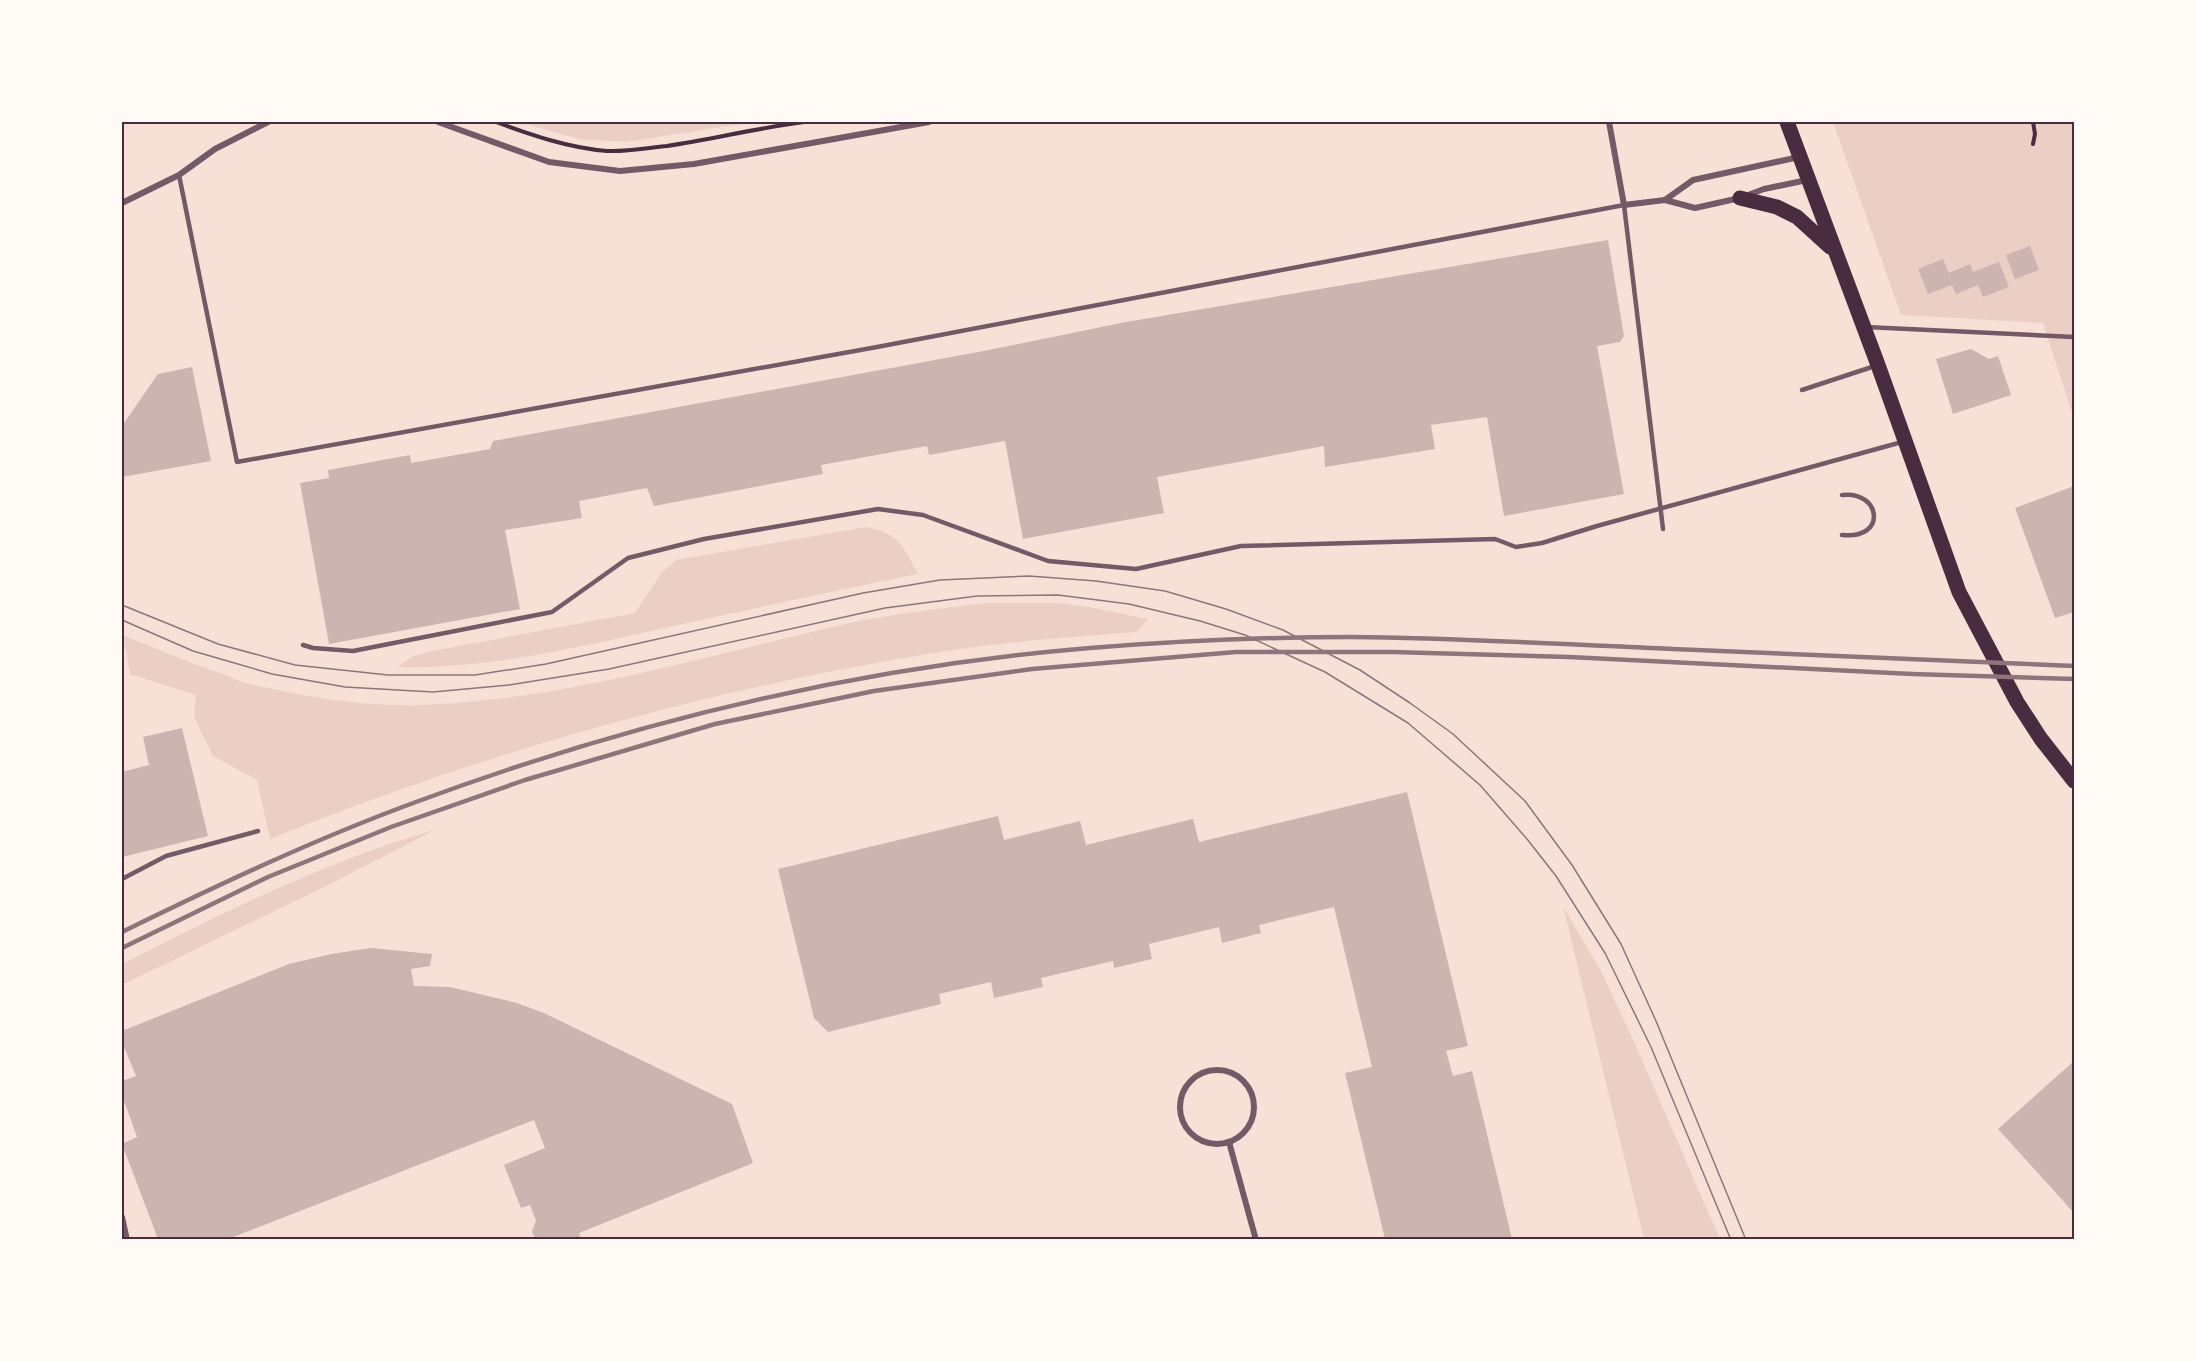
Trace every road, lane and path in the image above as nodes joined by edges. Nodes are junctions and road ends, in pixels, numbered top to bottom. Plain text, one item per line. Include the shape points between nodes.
1 (268, 122) edge
2 (438, 122) edge
3 (496, 122) edge
4 (804, 122) edge
5 (929, 122) edge
6 (1609, 122) edge
7 (1787, 122) edge
8 (2033, 122) edge
9 (2033, 144) dead end
10 (1799, 157) junction
11 (179, 175) junction
12 (1807, 180) junction
13 (1740, 198) junction
14 (1665, 200) junction
15 (122, 203) edge
16 (1624, 205) junction
17 (1834, 250) junction
18 (1863, 327) junction
19 (2074, 337) edge
20 (1878, 365) junction
21 (1802, 390) dead end
22 (1905, 442) junction
23 (1842, 495) dead end
24 (1660, 509) junction
25 (1663, 529) dead end
26 (1842, 535) dead end
27 (303, 645) dead end
28 (2074, 781) edge
29 (258, 831) dead end
30 (122, 879) edge
31 (1229, 1142) junction
32 (122, 1217) edge
33 (127, 1239) edge
34 (1256, 1239) edge

1 - 11 street via 215,149
2 - 5 street via 549,162 620,171 694,164
3 - 4 path via 532,135 608,151 700,141
6 - 16 street
7 - 10 main road
8 - 9 path
10 - 12 main road
10 - 14 street via 1693,180
11 - 15 street
11 - 16 lane via 237,462 866,349
12 - 13 street
12 - 17 main road
13 - 14 street via 1695,208
13 - 17 main road via 1777,207 1797,218
14 - 16 street
16 - 24 lane
17 - 18 main road
18 - 19 lane
18 - 20 main road
20 - 21 lane
20 - 22 main road
22 - 24 lane
22 - 28 main road via 1959,592 2017,702
23 - 26 lane via 1862,496 1868,501 1874,521 1864,533
24 - 25 lane
24 - 27 lane via 1516,547 1495,538 1241,546 1136,569 1048,561 923,515 878,509 704,539 628,558 552,612 353,651
29 - 30 lane via 166,856
31 - 31 street via 1240,1136 1253,1116 1251,1092 1234,1074 1210,1071 1189,1083 1180,1105 1182,1117 1186,1128 1205,1142
31 - 34 street
32 - 33 street

